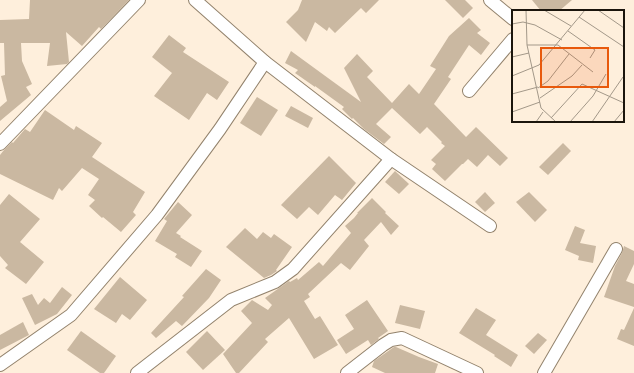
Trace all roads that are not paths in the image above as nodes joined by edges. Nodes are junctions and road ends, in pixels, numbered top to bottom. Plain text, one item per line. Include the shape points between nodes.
1 (139, 0) edge
2 (195, 0) edge
3 (490, 0) edge
4 (512, 18) edge
5 (512, 40) edge
6 (265, 62) junction
7 (469, 92) dead end
8 (0, 144) edge
9 (391, 159) junction
10 (490, 226) dead end
11 (616, 249) dead end
12 (0, 365) edge
13 (137, 373) edge
14 (347, 373) edge
15 (477, 373) edge
16 (544, 373) edge

1 - 8 street
2 - 6 street
3 - 4 street
5 - 7 street
6 - 9 street
6 - 12 street via 158,215 71,315
9 - 10 street
9 - 13 street via 293,269 275,282 231,300
11 - 16 street
14 - 15 street via 383,345 402,338

